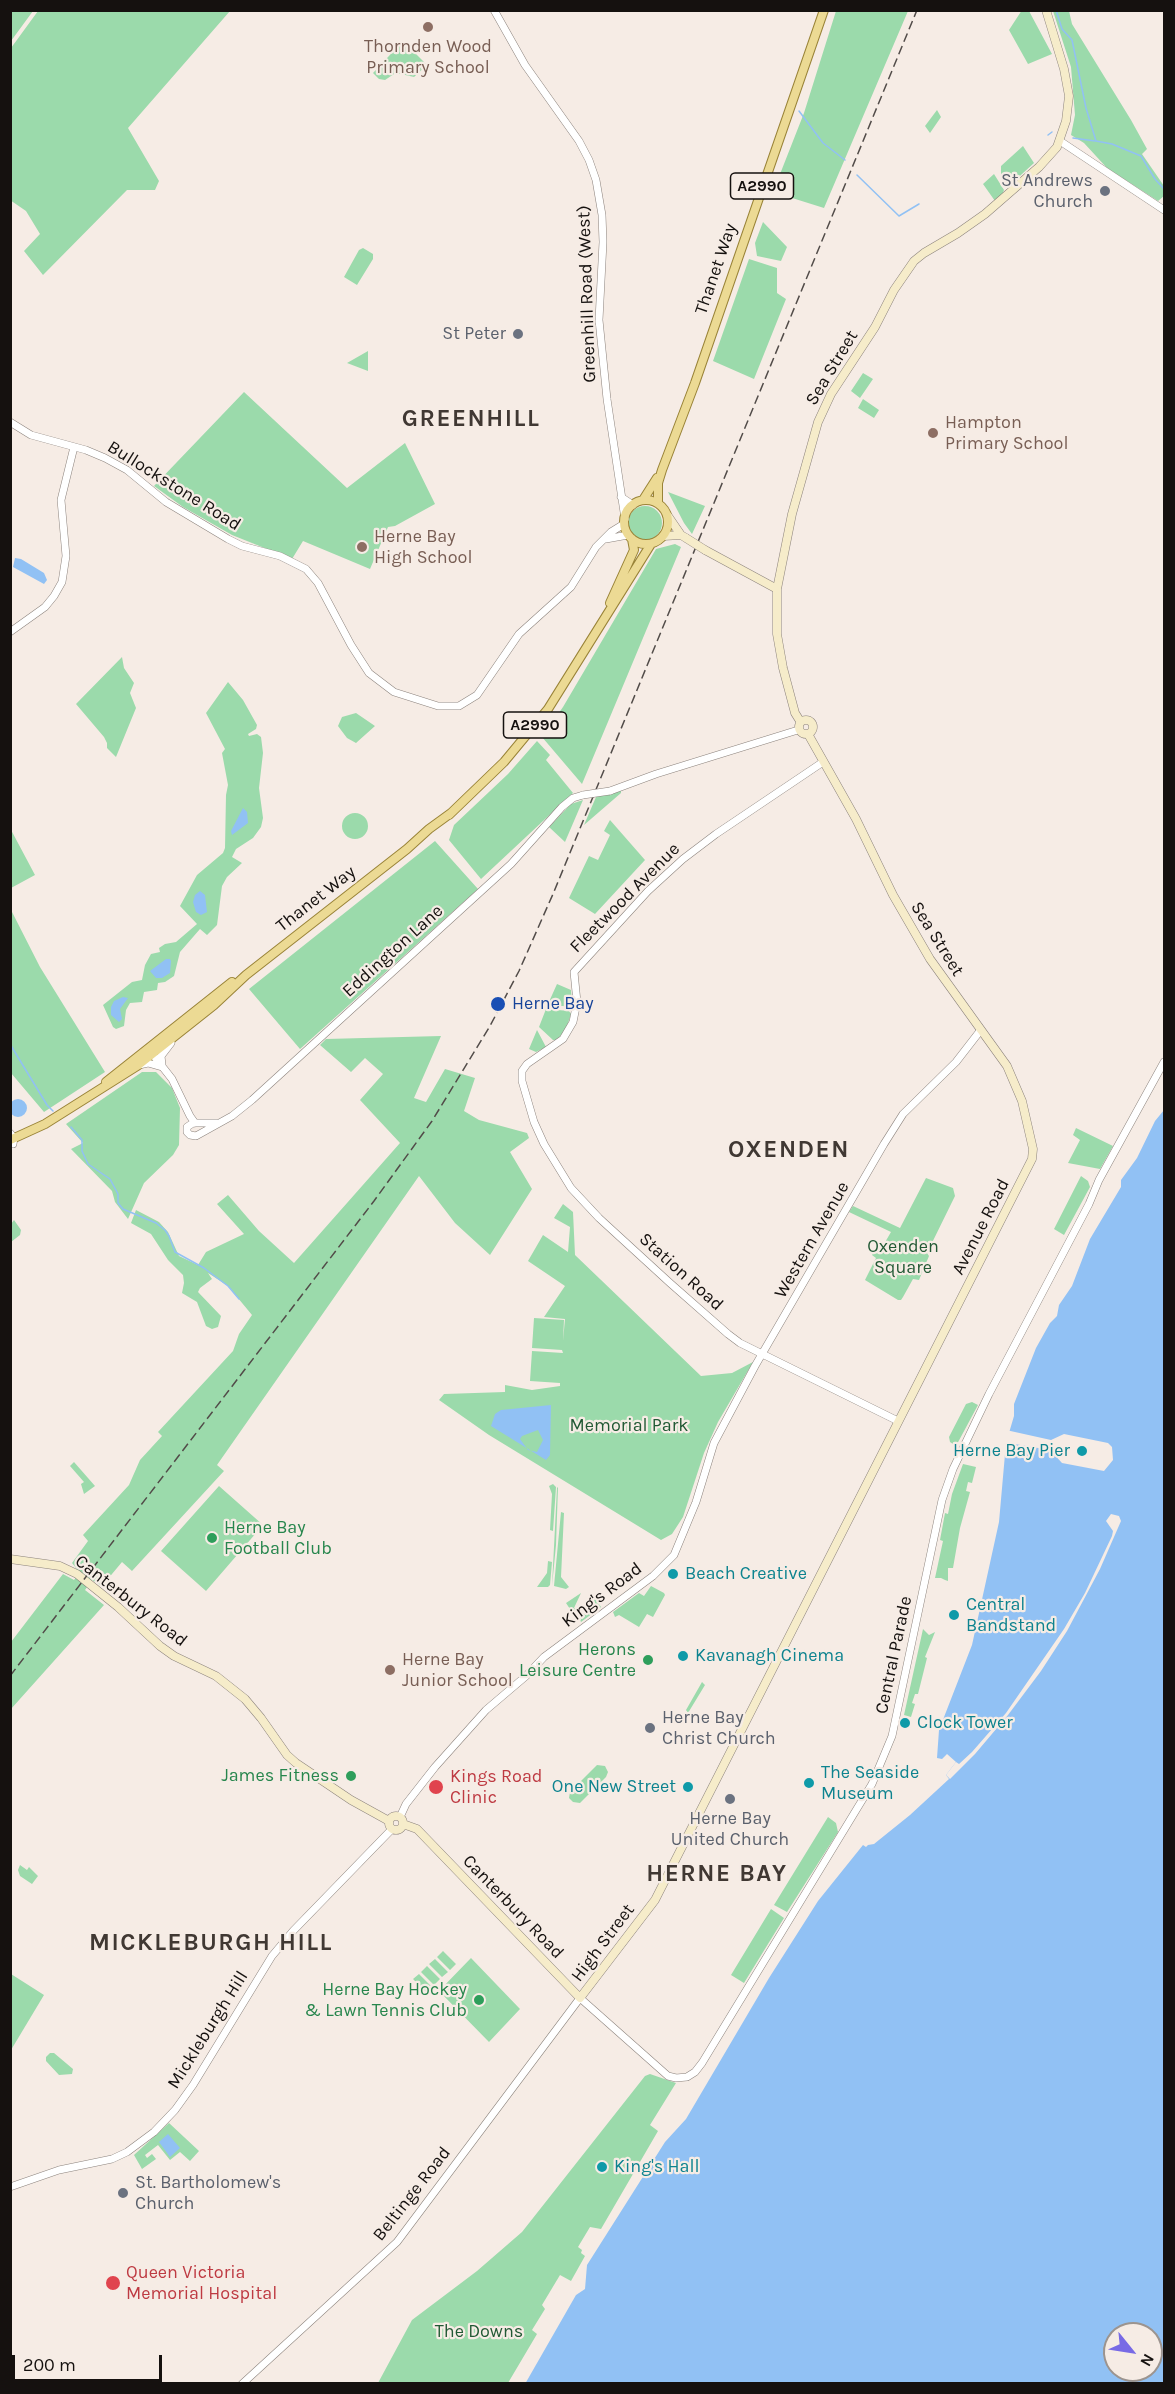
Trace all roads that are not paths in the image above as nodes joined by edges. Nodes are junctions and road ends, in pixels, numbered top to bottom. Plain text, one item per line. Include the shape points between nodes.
1 (494, 10) edge
2 (824, 10) edge
3 (1046, 10) edge
4 (1060, 141) junction
5 (1164, 210) edge
6 (10, 422) edge
7 (74, 447) junction
8 (662, 470) junction
9 (621, 497) junction
10 (643, 500) junction
11 (658, 503) junction
12 (633, 505) junction
13 (668, 516) junction
14 (624, 521) junction
15 (663, 536) junction
16 (630, 537) junction
17 (684, 537) junction
18 (604, 539) junction
19 (651, 544) junction
20 (777, 589) junction
21 (602, 622) junction
22 (10, 632) edge
23 (800, 721) junction
24 (798, 730) junction
25 (808, 734) junction
26 (823, 762) junction
27 (241, 978) junction
28 (185, 1028) junction
29 (980, 1030) junction
30 (150, 1051) junction
31 (1164, 1062) edge
32 (137, 1066) junction
33 (162, 1067) junction
34 (522, 1071) joint
35 (89, 1097) junction
36 (185, 1103) junction
37 (196, 1123) junction
38 (217, 1123) junction
39 (188, 1127) junction
40 (200, 1134) junction
41 (12, 1140) edge
42 (1032, 1159) joint
43 (762, 1354) junction
44 (898, 1421) junction
45 (10, 1559) edge
46 (401, 1821) junction
47 (391, 1825) junction
48 (580, 1998) junction
49 (653, 2063) joint
50 (10, 2187) edge
51 (242, 2384) edge

1 - 9 street, Greenhill Road (West) via 525,65 579,141 596,180 603,242 599,320
2 - 8 main road, Thanet Way / A2990
3 - 4 main road via 1069,96
4 - 5 street
4 - 20 main road, Sea Street via 1039,167 985,214 924,253 905,272 825,405 792,514
6 - 7 street, Bullockstone Road via 31,435
7 - 18 street, Bullockstone Road via 127,470 166,502 242,546 280,556 306,569 363,665 385,687 438,706 459,706 485,686 519,634 571,587
7 - 22 street via 61,500 66,556 62,582 45,607
8 - 10 main road, A2990
8 - 11 main road, A2990
9 - 12 street
9 - 14 street, Greenhill Road (West)
10 - 11 main road
10 - 12 main road
11 - 13 main road
12 - 14 main road
13 - 15 main road
13 - 17 main road
14 - 16 main road
14 - 18 street
15 - 17 main road
15 - 19 main road, A2990
16 - 18 street
16 - 19 main road via 638,543
16 - 21 main road, Thanet Way / A2990 via 634,550
17 - 20 main road, bridge
19 - 21 main road, Thanet Way / A2990
20 - 23 main road, Sea Street via 779,644
21 - 27 main road, Thanet Way / A2990 via 566,681 496,770 432,832
23 - 24 main road
23 - 25 main road, Sea Street via 813,725 813,732
24 - 25 main road
24 - 38 street, Eddington Lane, bridge via 610,791 573,798 518,857 252,1100
25 - 26 main road, Sea Street
26 - 29 main road, Sea Street via 916,935
26 - 34 street, Fleetwood Avenue via 716,834 648,891 574,972 576,1009 569,1031
27 - 28 main road, Thanet Way / A2990
27 - 30 main road, Thanet Way / A2990
28 - 30 main road, Thanet Way / A2990
28 - 33 street via 161,1056
29 - 42 main road, Sea Street via 1007,1066 1022,1101
29 - 43 street, Western Avenue via 956,1062 903,1114
30 - 32 main road, Thanet Way / A2990
30 - 33 street
30 - 35 main road, Thanet Way / A2990
31 - 49 street, Central Parade via 1099,1180 949,1478 892,1736 868,1792 698,2069 687,2077 676,2078
32 - 33 street via 148,1063
32 - 35 main road, Thanet Way / A2990
33 - 36 street
34 - 43 street, Station Road via 534,1122 570,1188 728,1334
35 - 41 main road, Thanet Way / A2990 via 21,1141
36 - 37 street
36 - 39 street
37 - 38 street, Eddington Lane
37 - 39 street
37 - 40 street
38 - 40 street, Eddington Lane
39 - 40 street via 190,1135
42 - 44 main road, Avenue Road
43 - 44 street, Station Road
43 - 46 street, King's Road via 714,1443 674,1555 653,1576 544,1657 486,1710 406,1804
44 - 48 main road, High Street via 655,1900
45 - 47 main road, Canterbury Road via 60,1566 76,1574 167,1652 216,1676 245,1699 296,1763
46 - 47 main road via 398,1830
46 - 47 main road via 394,1816
46 - 48 main road, Canterbury Road via 417,1829
47 - 50 street, Mickleburgh Hill via 272,1956 193,2085 154,2132 112,2159 59,2170
48 - 49 street, Canterbury Road
48 - 51 street, Beltinge Road via 397,2242

